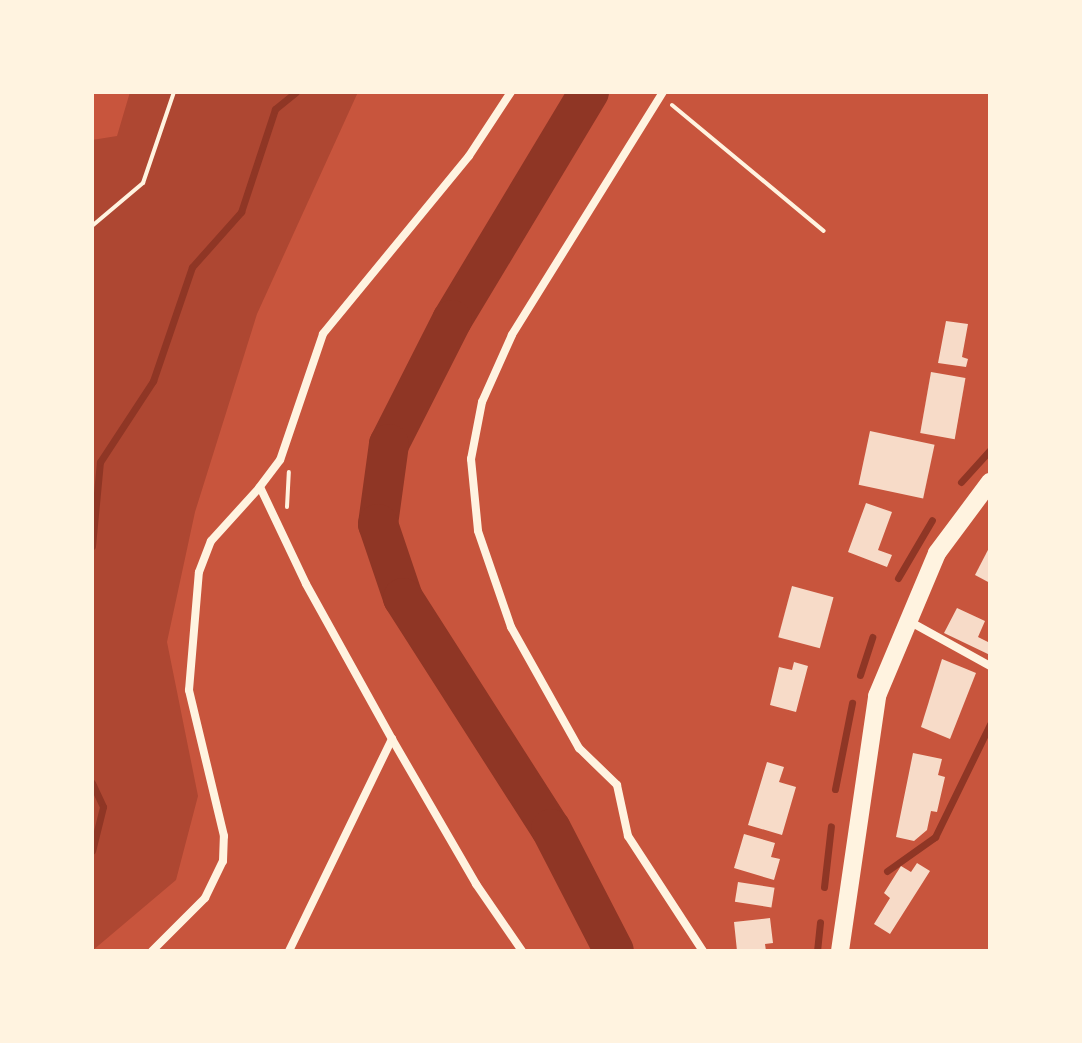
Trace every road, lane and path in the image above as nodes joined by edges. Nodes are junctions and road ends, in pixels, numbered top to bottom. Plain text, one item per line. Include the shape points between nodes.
1 (174, 92) edge
2 (511, 92) edge
3 (662, 94) edge
4 (92, 226) edge
5 (824, 231) dead end
6 (990, 482) edge
7 (260, 487) junction
8 (906, 620) junction
9 (990, 666) edge
10 (392, 739) junction
11 (152, 951) edge
12 (289, 951) edge
13 (522, 951) edge
14 (703, 951) edge
15 (840, 951) edge

1 - 4 path via 143,183
2 - 7 street via 469,156 323,334 280,460
3 - 5 path
3 - 14 street via 512,335 482,402 471,459 478,531 511,627 579,748 617,785 628,836
6 - 8 highway via 937,553
7 - 10 street via 306,584
7 - 11 street via 211,541 199,572 189,690 224,836 223,861 205,898
8 - 9 street
8 - 15 highway via 877,696
10 - 12 street
10 - 13 street via 476,884

